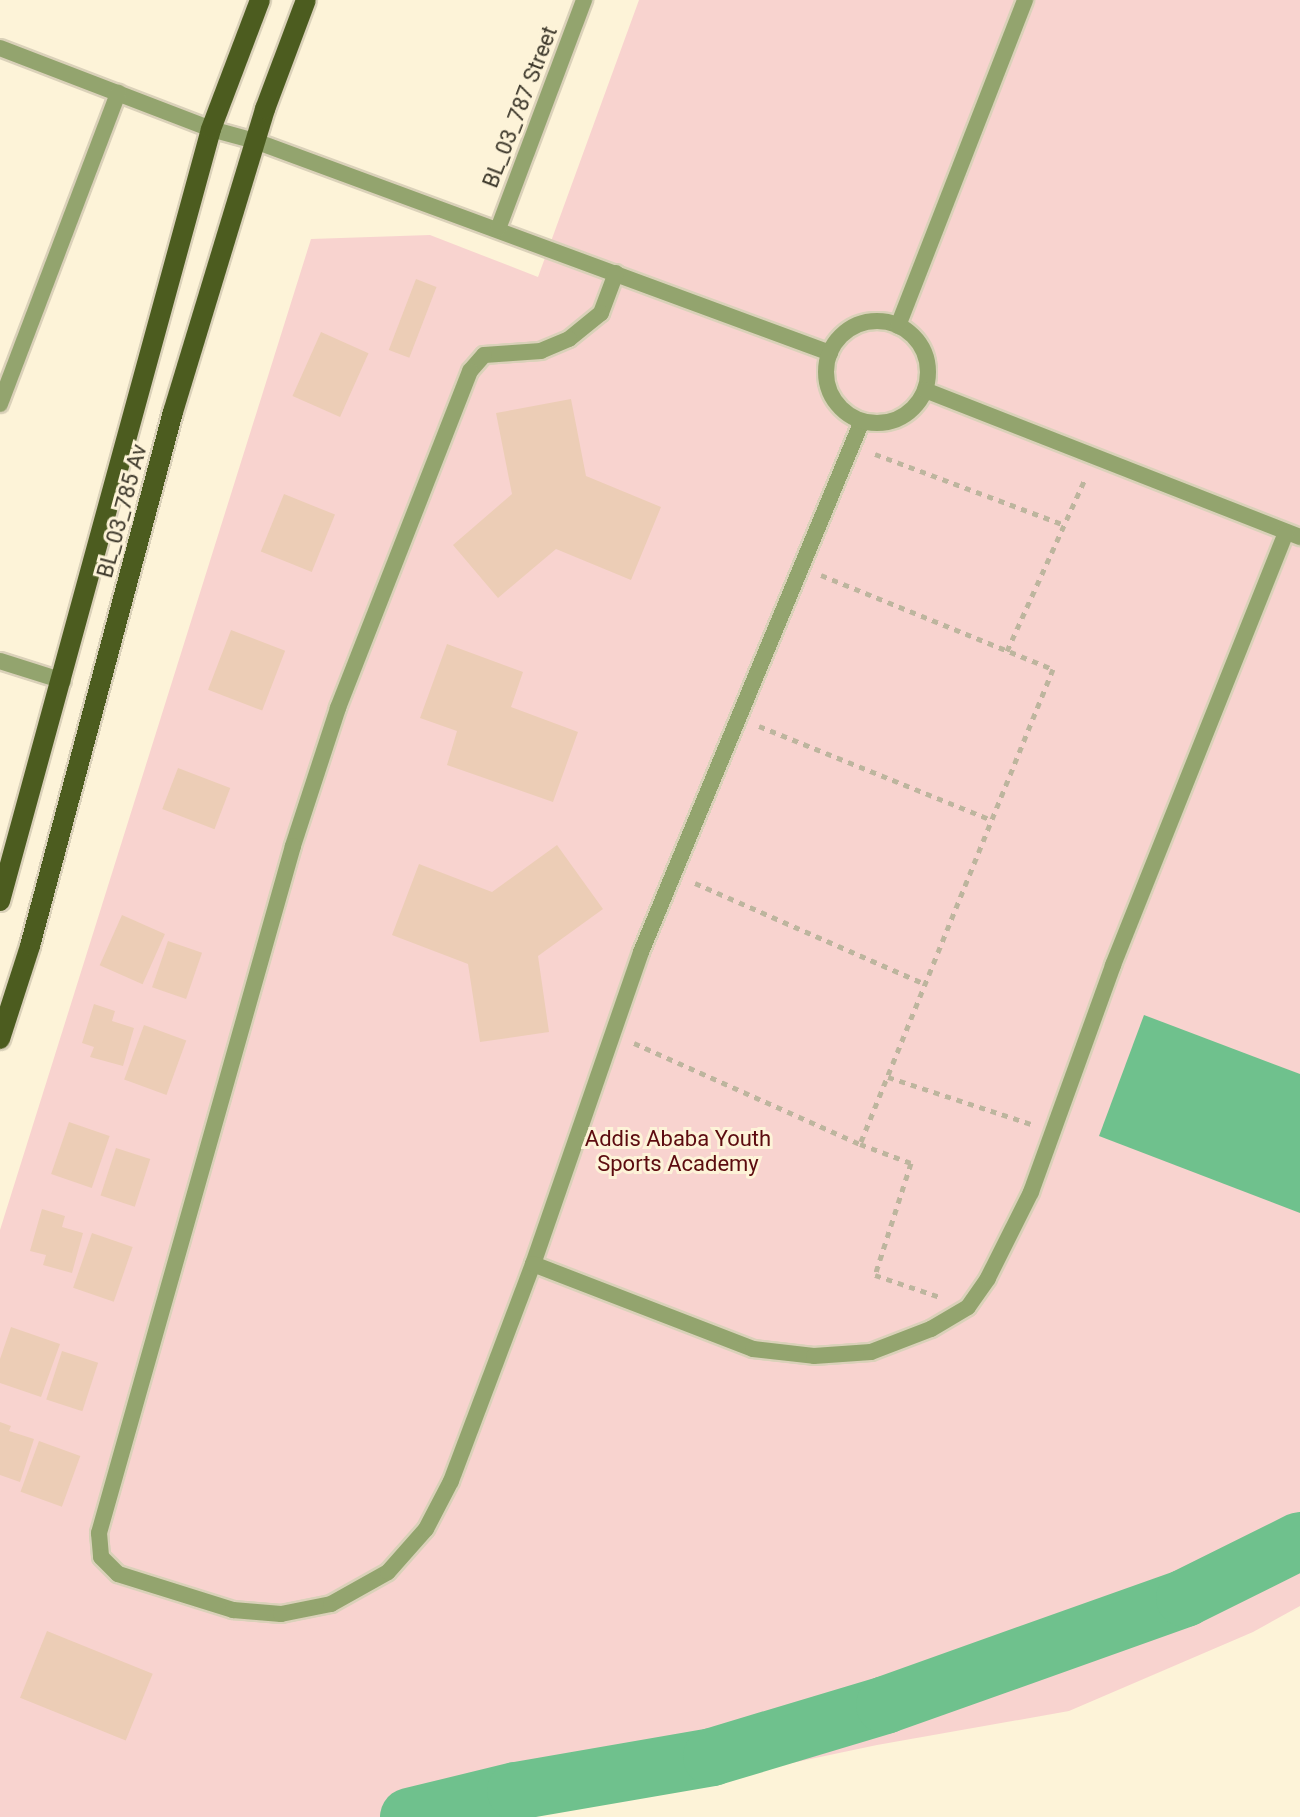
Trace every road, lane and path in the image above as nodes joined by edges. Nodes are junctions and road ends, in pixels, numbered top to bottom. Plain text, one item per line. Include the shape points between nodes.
1 (260, 0) edge
2 (306, 0) edge
3 (584, 0) edge
4 (1025, 0) edge
5 (0, 48) edge
6 (118, 93) junction
7 (211, 129) junction
8 (255, 141) junction
9 (498, 229) junction
10 (616, 273) junction
11 (898, 326) junction
12 (830, 353) junction
13 (925, 390) junction
14 (0, 404) edge
15 (862, 421) junction
16 (853, 445) junction
17 (1096, 456) junction
18 (1065, 525) junction
19 (1293, 534) edge
20 (803, 568) junction
21 (1007, 651) junction
22 (0, 661) edge
23 (63, 681) junction
24 (737, 718) junction
25 (992, 820) junction
26 (674, 874) junction
27 (0, 901) edge
28 (925, 984) junction
29 (611, 1032) junction
30 (0, 1039) edge
31 (888, 1077) junction
32 (1053, 1131) junction
33 (860, 1144) junction
34 (533, 1264) junction
35 (968, 1307) junction

1 - 7 main road, BL_03_785 Av
2 - 8 main road, BL_03_785 Av
3 - 9 street, BL_03_787 Street
4 - 11 street
5 - 6 street
6 - 7 street
6 - 14 street
7 - 8 street
7 - 23 main road, BL_03_785 Av
8 - 9 street
8 - 30 main road, BL_03_785 Av via 173,412 34,932
9 - 10 street
10 - 12 street
10 - 34 street via 601,313 569,339 541,351 484,355 470,371 338,708 293,846 99,1533 101,1557 118,1574 233,1610 281,1614 331,1604 388,1572 426,1529 451,1481
11 - 12 street via 866,322 851,328
11 - 13 street via 911,334 926,360
12 - 15 street via 828,387 842,408
13 - 15 street via 900,418
13 - 17 street
15 - 16 street
16 - 18 path
16 - 20 street
17 - 18 path
17 - 19 street
18 - 21 path
19 - 32 street via 1124,937
20 - 21 path
20 - 24 street
21 - 25 path via 1053,669
22 - 23 street
23 - 27 main road, BL_03_785 Av
24 - 25 path
24 - 26 street
25 - 28 path
26 - 28 path
26 - 29 street
28 - 31 path
29 - 33 path
29 - 34 street
31 - 32 path
31 - 33 path
32 - 35 street via 1031,1192
33 - 35 path via 911,1163 875,1275
34 - 35 street via 753,1349 814,1356 871,1352 931,1329

